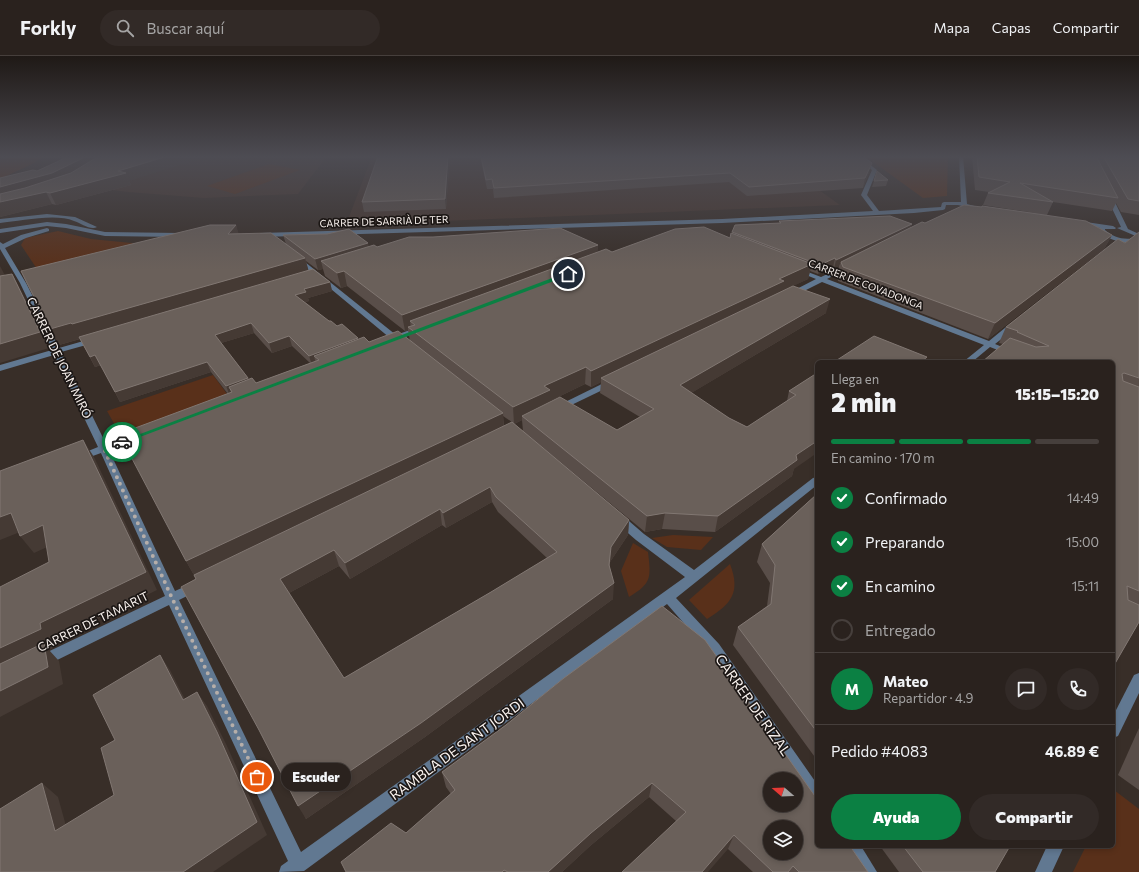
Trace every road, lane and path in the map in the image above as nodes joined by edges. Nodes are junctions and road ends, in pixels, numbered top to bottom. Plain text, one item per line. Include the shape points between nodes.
1 (864, 194) edge
2 (963, 194) edge
3 (1108, 194) edge
4 (964, 204) junction
5 (987, 210) edge
6 (877, 213) junction
7 (0, 221) edge
8 (678, 222) junction
9 (695, 222) junction
10 (1074, 222) edge
11 (66, 226) junction
12 (702, 226) edge
13 (1113, 228) junction
14 (464, 229) junction
15 (1126, 230) junction
16 (0, 231) edge
17 (678, 232) edge
18 (1094, 233) edge
19 (1107, 235) junction
20 (137, 236) junction
21 (189, 236) edge
22 (1138, 237) edge
23 (435, 238) edge
24 (1118, 239) junction
25 (274, 242) edge
26 (1, 245) edge
27 (1113, 247) edge
28 (291, 254) edge
29 (860, 261) edge
30 (794, 268) edge
31 (328, 271) edge
32 (317, 274) junction
33 (306, 277) edge
34 (822, 279) junction
35 (780, 300) edge
36 (1021, 320) edge
37 (432, 324) edge
38 (100, 338) edge
39 (395, 338) junction
40 (380, 344) edge
41 (990, 344) junction
42 (407, 348) edge
43 (56, 351) junction
44 (970, 360) edge
45 (1029, 360) edge
46 (0, 368) edge
47 (618, 379) edge
48 (547, 414) edge
49 (142, 434) edge
50 (104, 449) junction
51 (74, 460) edge
52 (815, 482) edge
53 (609, 511) edge
54 (694, 577) junction
55 (206, 581) edge
56 (668, 597) junction
57 (172, 598) junction
58 (35, 665) edge
59 (1139, 679) edge
60 (1115, 727) edge
61 (815, 794) edge
62 (852, 848) edge
63 (1055, 848) edge
64 (292, 868) edge
65 (869, 872) edge
66 (1042, 872) edge

1 - 6 street
2 - 4 street
3 - 15 street
4 - 5 street, CARRER DE SARRIÀ DE TER via 975,211
4 - 6 street, CARRER DE SARRIÀ DE TER via 944,204 945,212
6 - 9 street, CARRER DE SARRIÀ DE TER
7 - 20 street via 47,216 72,218 96,227
8 - 9 street, CARRER DE SARRIÀ DE TER
8 - 14 street, CARRER DE SARRIÀ DE TER
8 - 17 street
9 - 12 street
10 - 13 street
11 - 16 street via 19,226
11 - 20 street via 105,234
11 - 26 street via 31,233
13 - 15 street
13 - 19 street via 1102,230
14 - 23 street
14 - 25 street, CARRER DE SARRIÀ DE TER via 262,235
15 - 22 street
18 - 19 street
19 - 24 street
20 - 21 street
22 - 24 street
24 - 27 street
26 - 43 street, CARRER DE JOAN MIRÓ
28 - 32 street
29 - 34 street
30 - 34 street, CARRER DE COVADONGA
31 - 32 street
32 - 33 street
32 - 39 street
34 - 35 street
34 - 41 street, CARRER DE COVADONGA
36 - 41 street
37 - 39 street
38 - 43 street
39 - 40 street
39 - 42 street
41 - 44 street
41 - 45 street, CARRER DE COVADONGA
43 - 46 street
43 - 50 street, CARRER DE JOAN MIRÓ
47 - 48 street
49 - 50 street
50 - 51 street
50 - 57 street, CARRER DE JOAN MIRÓ
52 - 54 street, RAMBLA DE SANT JORDI
53 - 54 street
54 - 56 street, RAMBLA DE SANT JORDI
55 - 57 street, CARRER DE TAMARIT
56 - 61 street, CARRER DE RIZAL via 714,648
56 - 64 street, RAMBLA DE SANT JORDI
57 - 58 street, CARRER DE TAMARIT
57 - 64 street, CARRER DE JOAN MIRÓ
59 - 60 street
62 - 65 street
63 - 66 street

